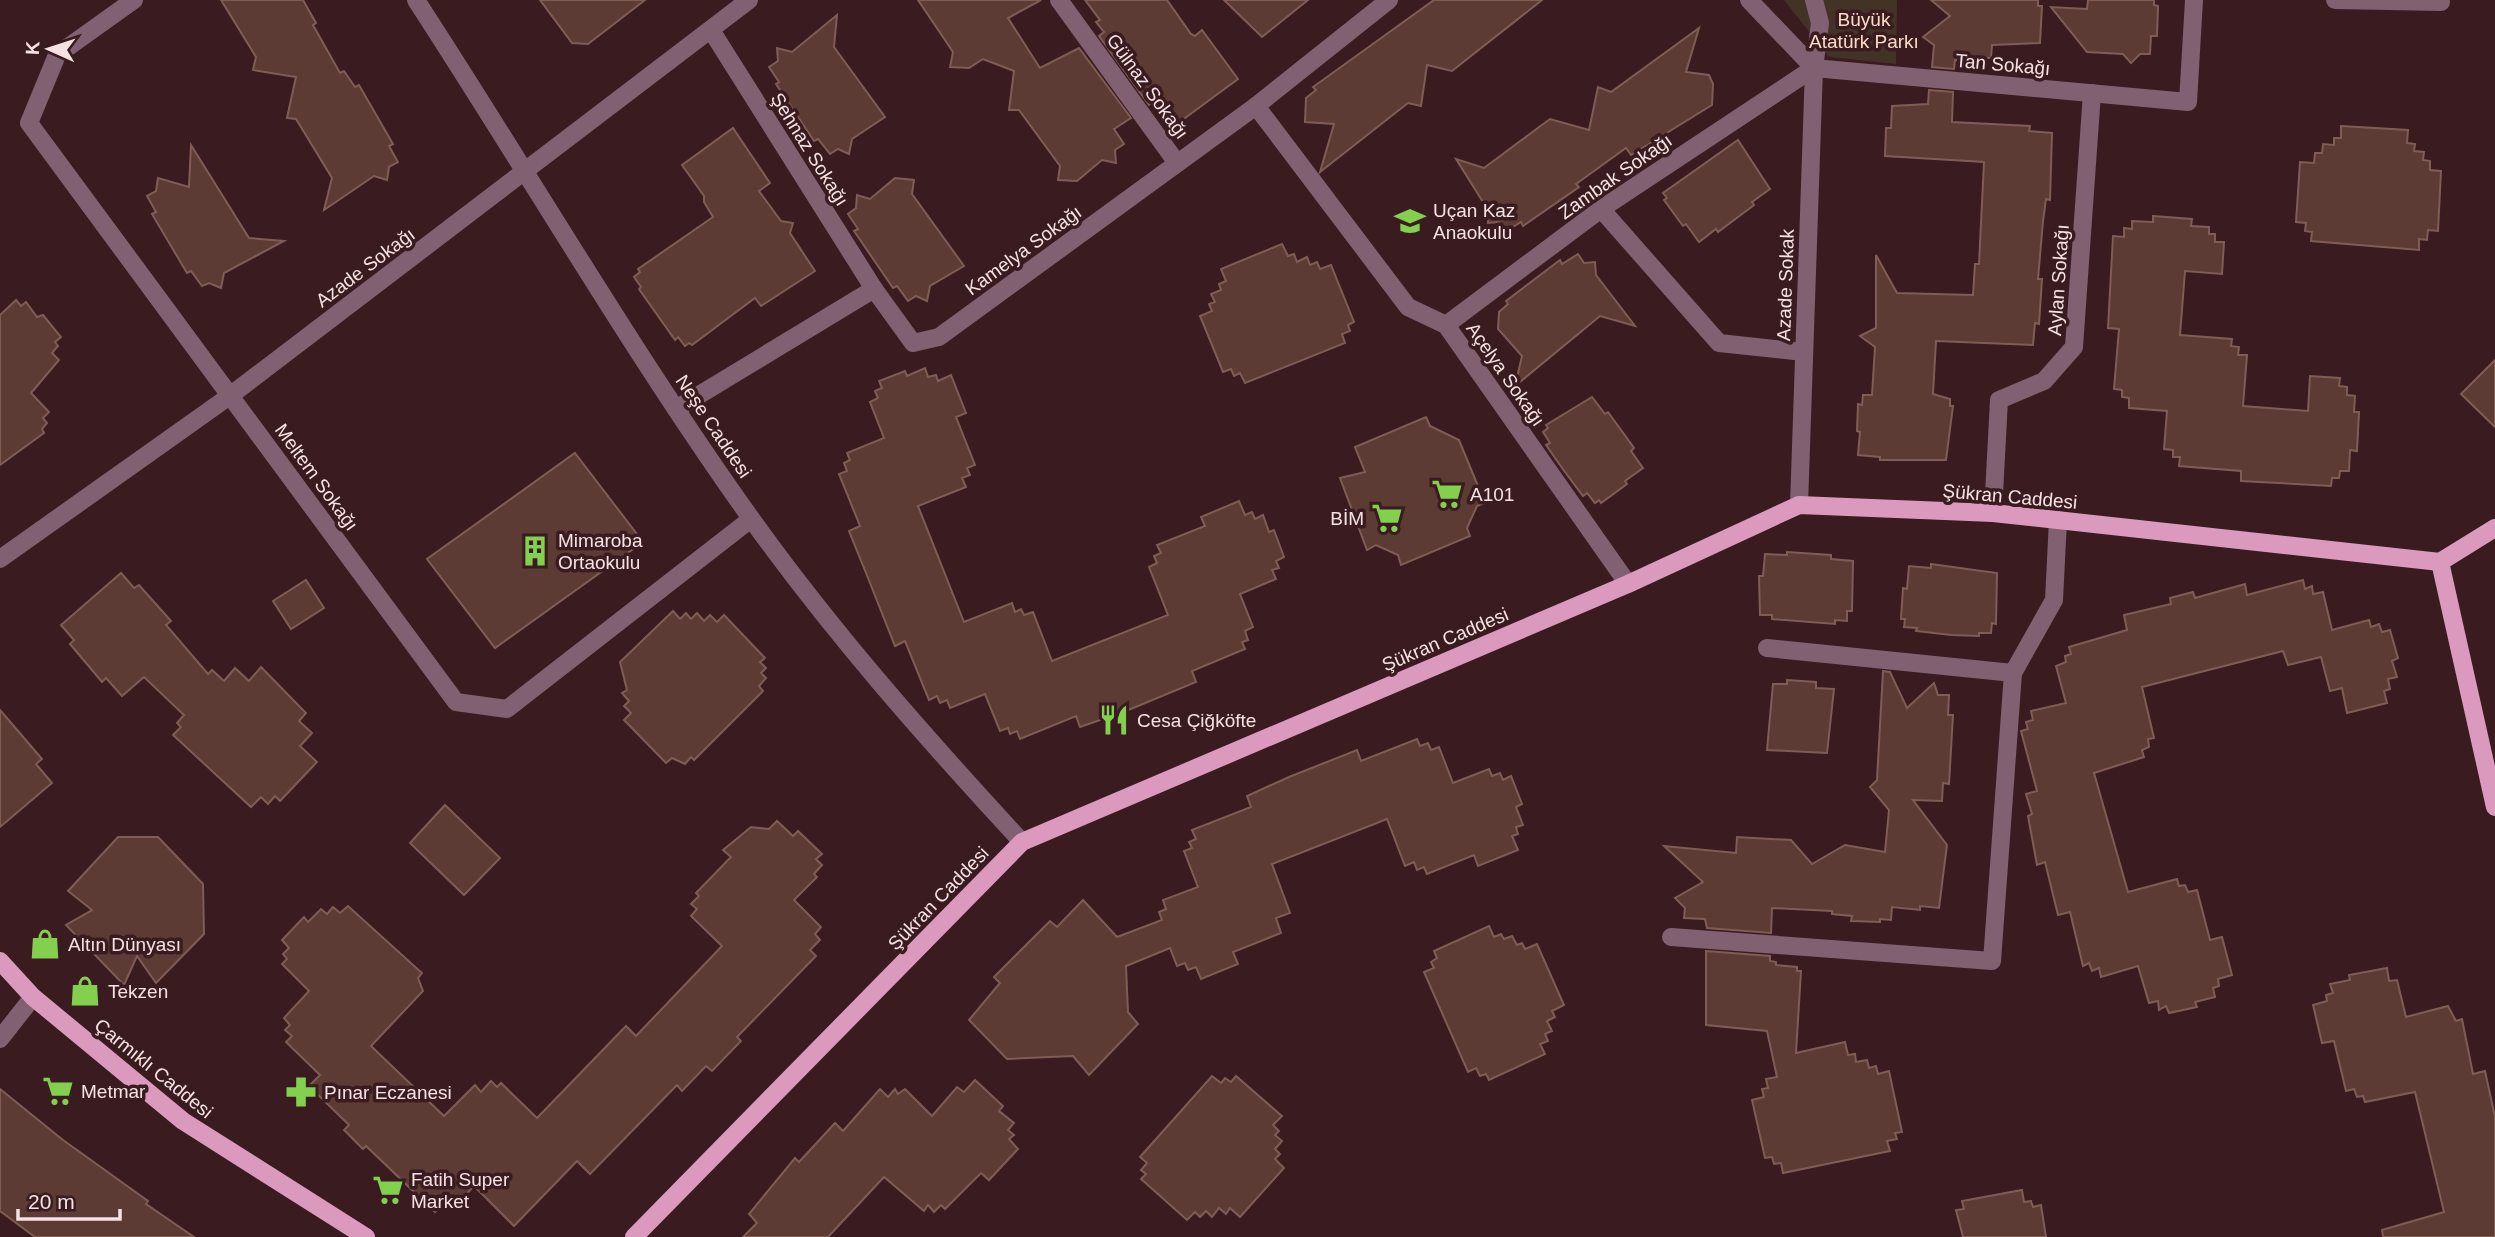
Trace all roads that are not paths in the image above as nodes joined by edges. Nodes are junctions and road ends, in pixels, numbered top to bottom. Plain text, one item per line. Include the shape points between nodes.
1 (134, 0) edge
2 (416, 0) edge
3 (749, 0) edge
4 (1059, 0) edge
5 (1389, 0) edge
6 (1749, 0) edge
7 (1814, 0) edge
8 (2194, 0) edge
9 (2335, 0) edge
10 (2442, 1) edge
11 (711, 30) junction
12 (1814, 68) junction
13 (2092, 93) junction
14 (1256, 106) junction
15 (1177, 163) junction
16 (527, 170) junction
17 (1601, 209) junction
18 (874, 289) junction
19 (1446, 326) junction
20 (1803, 352) junction
21 (230, 395) junction
22 (676, 409) junction
23 (1799, 505) junction
24 (1993, 513) junction
25 (751, 519) junction
26 (2058, 520) junction
27 (2495, 528) edge
28 (0, 559) edge
29 (2440, 562) junction
30 (1628, 584) junction
31 (1767, 648) dead end
32 (2013, 673) junction
33 (2495, 807) edge
34 (1022, 842) junction
35 (1671, 937) dead end
36 (0, 961) edge
37 (33, 997) junction
38 (0, 1039) edge
39 (366, 1237) edge
40 (634, 1237) edge

1 - 21 street, Meltem Sokağı via 57,55 29,123
2 - 16 street, Neşe Caddesi
3 - 11 street, Azade Sokağı
4 - 15 street, Gülnaz Sokağı
5 - 14 street, Kamelya Sokağı
6 - 12 street
7 - 12 street, Azade Sokak via 1820,23
8 - 13 street, Tan Sokağı via 2188,102
9 - 10 street
11 - 16 street, Azade Sokağı
11 - 18 street, Şehnaz Sokağı
12 - 13 street, Tan Sokağı
12 - 17 street, Zambak Sokağı
12 - 20 street, Azade Sokak
13 - 24 street, Aylan Sokağı via 2074,347 2044,381 1999,400
14 - 15 street, Kamelya Sokağı
14 - 19 street, Açelya Sokağı via 1408,307
15 - 18 street, Kamelya Sokağı via 939,337 913,343
16 - 21 street, Azade Sokağı
16 - 22 street, Neşe Caddesi
17 - 19 street, Zambak Sokağı
17 - 20 street via 1719,343
18 - 22 street
19 - 30 street, Açelya Sokağı
20 - 23 street, Azade Sokak
21 - 25 street, Meltem Sokağı via 456,702 507,709
21 - 28 street, Azade Sokağı
22 - 25 street, Neşe Caddesi
23 - 24 main road, Şükran Caddesi
23 - 30 main road, Şükran Caddesi
24 - 26 main road, Şükran Caddesi
25 - 34 street, Neşe Caddesi via 902,712
26 - 29 main road, Şükran Caddesi
26 - 32 street via 2054,600
27 - 29 main road
29 - 33 main road
30 - 34 main road, Şükran Caddesi
31 - 32 street
32 - 35 street via 1992,961
34 - 40 main road, Şükran Caddesi
36 - 37 main road, Çarmıklı Caddesi
37 - 38 street
37 - 39 main road, Çarmıklı Caddesi via 183,1121

